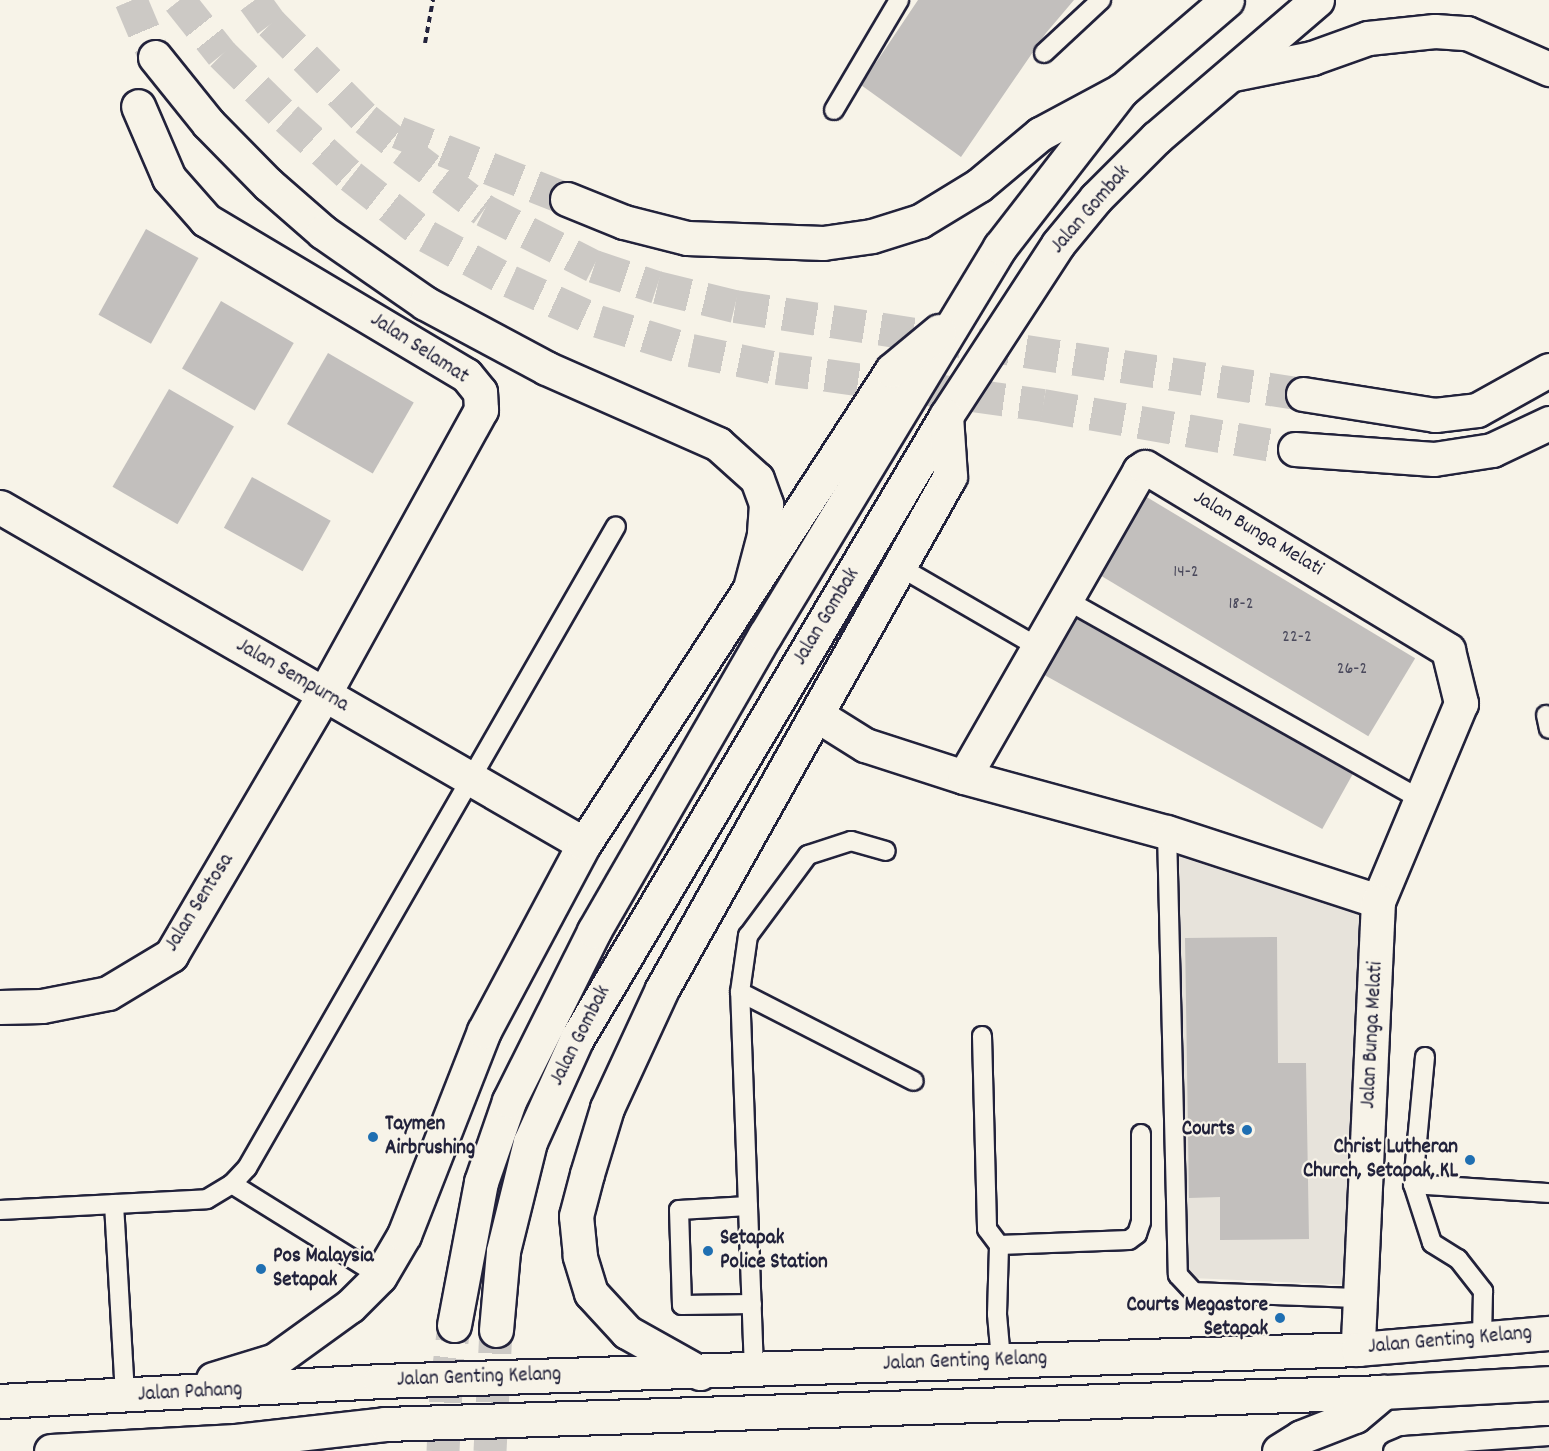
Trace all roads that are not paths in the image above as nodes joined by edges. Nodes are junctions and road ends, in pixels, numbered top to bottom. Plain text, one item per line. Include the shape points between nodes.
1 (899, 0) edge
2 (1101, 0) edge
3 (1227, 0) edge
4 (1317, 0) edge
5 (1044, 53) dead end
6 (154, 57) tunnel mouth
7 (1549, 69) edge
8 (1233, 74) junction
9 (1122, 90) junction
10 (138, 106) dead end
11 (834, 110) dead end
12 (567, 199) tunnel mouth
13 (960, 312) junction
14 (1549, 370) edge
15 (1303, 394) tunnel mouth
16 (946, 416) junction
17 (1549, 423) edge
18 (1295, 449) tunnel mouth
19 (0, 507) edge
20 (616, 526) dead end
21 (900, 567) junction
22 (750, 588) junction
23 (1065, 599) junction
24 (1038, 647) junction
25 (324, 694) junction
26 (817, 715) junction
27 (964, 777) junction
28 (470, 779) junction
29 (1423, 801) junction
30 (1167, 832) junction
31 (584, 844) junction
32 (886, 851) dead end
33 (1378, 901) junction
34 (740, 992) junction
35 (0, 1007) edge
36 (982, 1036) dead end
37 (1425, 1057) dead end
38 (914, 1081) dead end
39 (1141, 1134) dead end
40 (232, 1184) junction
41 (1413, 1184) junction
42 (1549, 1193) edge
43 (114, 1204) junction
44 (748, 1206) junction
45 (0, 1210) edge
46 (999, 1245) junction
47 (380, 1276) junction
48 (1361, 1299) junction
49 (752, 1304) junction
50 (454, 1325) tunnel mouth
51 (496, 1329) tunnel mouth
52 (1549, 1333) edge
53 (1482, 1338) junction
54 (1358, 1349) junction
55 (1001, 1360) junction
56 (754, 1370) junction
57 (700, 1372) junction
58 (380, 1382) joint
59 (1549, 1383) edge
60 (1384, 1392) junction
61 (166, 1394) junction
62 (125, 1396) junction
63 (0, 1401) edge
64 (1549, 1436) edge
65 (236, 1441) junction
66 (51, 1451) edge
67 (300, 1451) edge
68 (1279, 1451) edge
69 (1393, 1451) edge

1 - 11 lane
2 - 5 lane
3 - 9 main road, Jalan Gombak
4 - 8 main road, Jalan Gombak
6 - 22 main road via 208,123 268,184 323,232 425,303 546,368 718,444 757,479 766,504 764,535
7 - 8 main road via 1467,33 1435,31 1368,38 1312,58
8 - 16 main road, Jalan Gombak via 1156,138 1096,198 1058,244
9 - 12 main road via 1040,134 979,185 920,221 872,236 823,243 687,238 624,222
9 - 13 main road, Jalan Gombak via 1000,247
10 - 25 main road, Jalan Selamat via 169,178 206,220 466,375 480,392 481,410
13 - 22 main road via 892,370
13 - 50 main road, Jalan Gombak via 771,625 588,942 509,1101 481,1182
14 - 15 main road via 1478,410 1436,415
16 - 21 main road via 950,476
16 - 51 main road, Jalan Gombak via 576,1040 530,1142 502,1251
17 - 18 main road via 1492,450 1434,459
19 - 25 main road, Jalan Sempurna
20 - 28 lane
21 - 24 lane
21 - 26 main road
22 - 31 main road
23 - 24 main road, Jalan Bunga Melati
23 - 29 lane
23 - 29 main road, Jalan Bunga Melati via 1139,471 1145,467 1152,469 1448,650 1461,703
24 - 27 main road, Jalan Bunga Melati
25 - 28 main road, Jalan Sempurna
25 - 35 main road, Jalan Sentosa via 171,955 108,993 42,1006
26 - 27 main road via 865,745
26 - 57 main road via 662,989 608,1108 576,1216 580,1256 591,1293 609,1316 627,1332
27 - 30 main road
28 - 31 main road, Jalan Sempurna
28 - 40 lane via 247,1167
29 - 33 main road, Jalan Bunga Melati
30 - 33 main road
30 - 48 lane via 1178,1275 1194,1292
31 - 47 main road via 484,1031 404,1234
32 - 34 lane via 851,842 808,855 748,936
33 - 48 main road, Jalan Bunga Melati
34 - 38 lane
34 - 44 lane
36 - 46 lane via 987,1229
37 - 41 lane
39 - 46 lane via 1141,1222 1130,1240
40 - 43 lane via 207,1200
40 - 47 lane
41 - 42 lane
41 - 53 lane via 1432,1243 1458,1259 1483,1291
43 - 45 lane
43 - 62 lane
44 - 49 lane
44 - 49 lane via 679,1210 682,1305
46 - 55 lane via 997,1314
47 - 61 main road via 350,1306 275,1360
48 - 54 main road, Jalan Bunga Melati
49 - 56 lane
52 - 53 main road, Jalan Genting Kelang
53 - 54 main road, Jalan Genting Kelang
54 - 55 main road, Jalan Genting Kelang
55 - 56 main road, Jalan Genting Kelang
56 - 57 main road, Jalan Genting Kelang
57 - 58 main road, Jalan Genting Kelang
58 - 61 main road, Jalan Pahang
59 - 60 main road, Jalan Genting Kelang
60 - 65 main road, Jalan Genting Kelang via 385,1424
60 - 68 main road via 1355,1416 1300,1437
61 - 62 main road, Jalan Pahang
62 - 63 main road, Jalan Pahang
64 - 69 lane via 1405,1446
65 - 66 main road
65 - 67 main road

